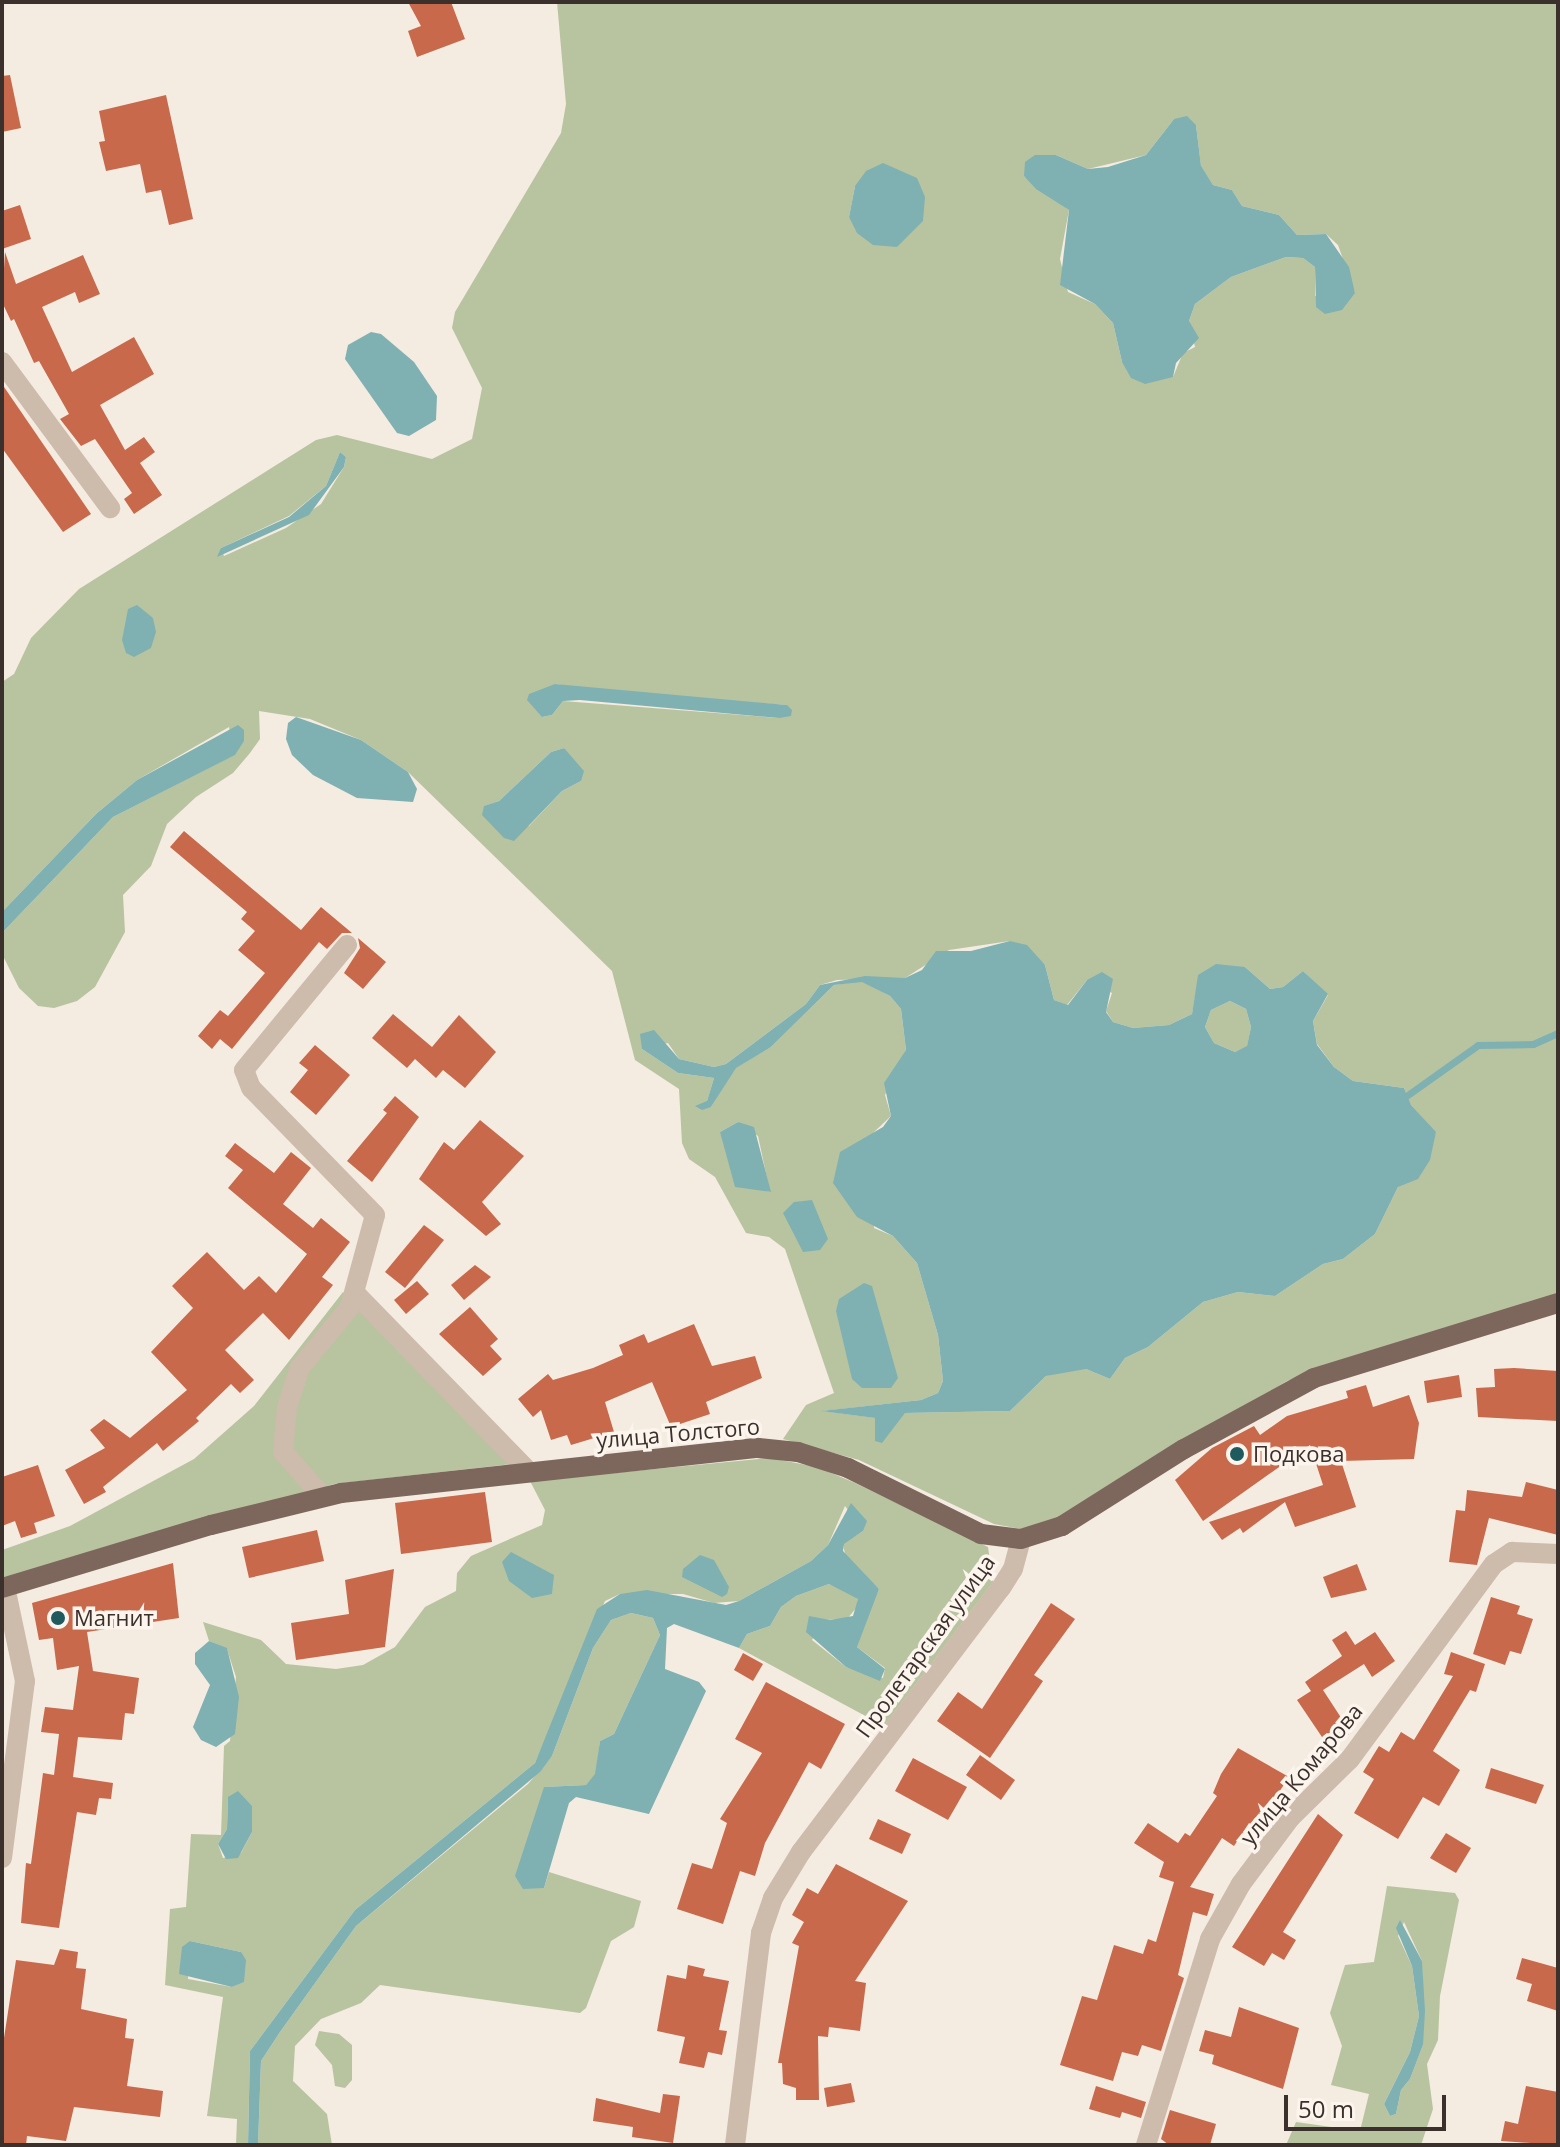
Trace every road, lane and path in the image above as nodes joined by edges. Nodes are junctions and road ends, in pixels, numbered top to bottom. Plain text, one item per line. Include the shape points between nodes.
1 (2, 362) edge
2 (110, 508) dead end
3 (347, 945) dead end
4 (355, 1293) junction
5 (1558, 1303) edge
6 (528, 1471) junction
7 (323, 1497) junction
8 (1021, 1539) junction
9 (1558, 1554) edge
10 (4, 1587) edge
11 (2, 1858) edge
12 (735, 2145) edge
13 (1146, 2145) edge

1 - 2 street
3 - 4 street via 244,1070 251,1088 373,1207 376,1223
4 - 6 street
4 - 7 street via 339,1323 292,1382 281,1439 283,1452
5 - 8 main road via 1314,1378 1184,1449 1062,1526
6 - 7 main road, улица Толстого
6 - 8 main road, улица Толстого via 777,1448 848,1468 981,1534
7 - 10 main road, улица Толстого
8 - 12 street, Пролетарская улица via 1001,1588 801,1852 773,1898 761,1933
9 - 13 street, улица Комарова via 1512,1552 1494,1564 1350,1759 1290,1818 1241,1884 1210,1939
10 - 11 street via 25,1681

